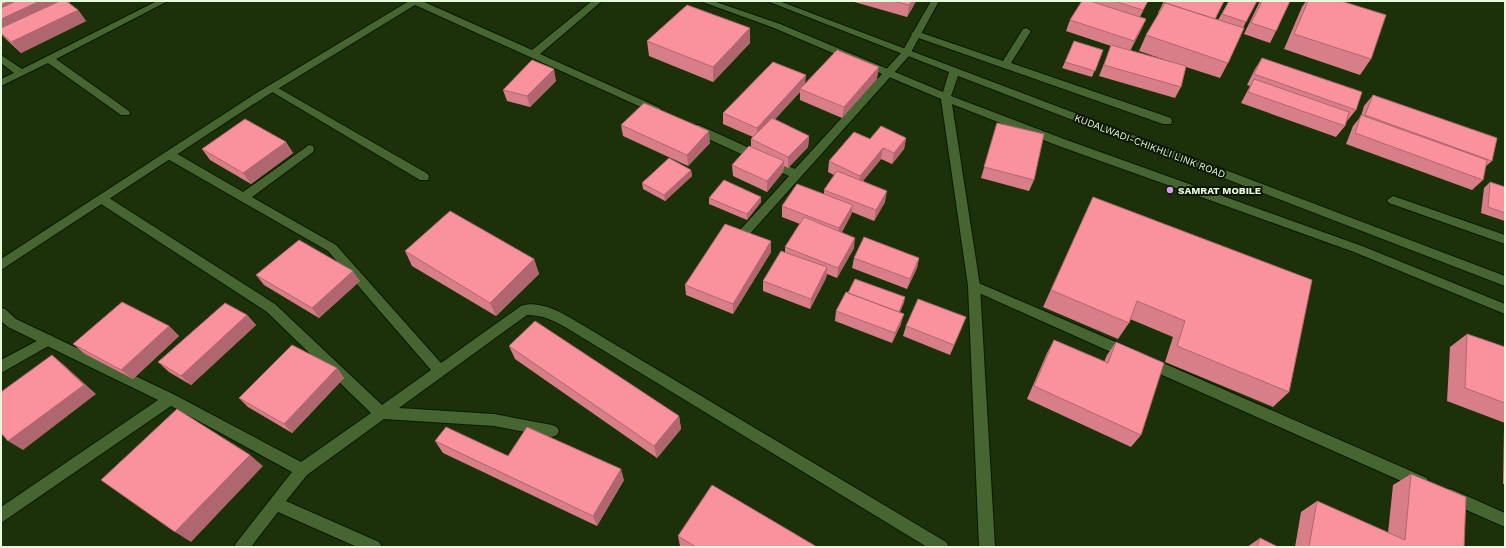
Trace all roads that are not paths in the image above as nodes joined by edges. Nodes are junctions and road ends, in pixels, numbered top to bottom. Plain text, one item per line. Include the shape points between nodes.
1 (164, 1) edge
2 (415, 1) edge
3 (598, 1) edge
4 (704, 1) edge
5 (771, 1) edge
6 (936, 1) edge
7 (1026, 30) dead end
8 (916, 34) junction
9 (534, 54) junction
10 (906, 54) junction
11 (1, 58) edge
12 (49, 59) junction
13 (1005, 65) junction
14 (954, 72) junction
15 (21, 73) junction
16 (888, 73) junction
17 (1, 83) edge
18 (273, 88) junction
19 (946, 97) junction
20 (125, 113) dead end
21 (668, 116) edge
22 (1167, 121) dead end
23 (682, 122) edge
24 (310, 149) dead end
25 (170, 155) junction
26 (795, 174) junction
27 (424, 177) dead end
28 (244, 197) junction
29 (102, 199) junction
30 (1393, 200) dead end
31 (744, 232) edge
32 (1505, 240) edge
33 (1, 265) edge
34 (1505, 281) edge
35 (974, 286) junction
36 (1505, 309) edge
37 (1, 312) edge
38 (48, 340) junction
39 (1, 367) edge
40 (439, 370) junction
41 (170, 399) junction
42 (380, 413) junction
43 (552, 431) dead end
44 (302, 470) junction
45 (276, 504) junction
46 (1, 516) edge
47 (1505, 520) edge
48 (242, 547) edge
49 (374, 547) edge
50 (941, 547) edge
51 (987, 547) edge

1 - 12 street
2 - 9 street
2 - 18 street
3 - 9 street
4 - 16 street via 777,26
5 - 10 street, KUDALWADI-CHIKHLI LINK ROAD
6 - 8 street
7 - 13 street
8 - 10 street
8 - 13 street
9 - 21 street
10 - 14 street, KUDALWADI-CHIKHLI LINK ROAD
10 - 16 street
11 - 15 street
12 - 15 street
12 - 20 street
13 - 22 street
14 - 19 street
14 - 34 street, KUDALWADI-CHIKHLI LINK ROAD
15 - 17 street
16 - 19 street
16 - 26 street
18 - 25 street
18 - 27 street
19 - 35 street
19 - 36 street via 1060,142 1358,249
23 - 26 street
24 - 28 street
25 - 28 street
25 - 29 street
26 - 31 street
28 - 40 street via 332,248
29 - 33 street
29 - 42 street via 271,308
30 - 32 street
35 - 47 street
35 - 51 street
37 - 38 street via 12,323
38 - 39 street
38 - 41 street
40 - 42 street
40 - 50 street via 525,310 546,311
41 - 44 street
41 - 46 street
42 - 43 street via 494,420
42 - 44 street
44 - 45 street
45 - 48 street
45 - 49 street

